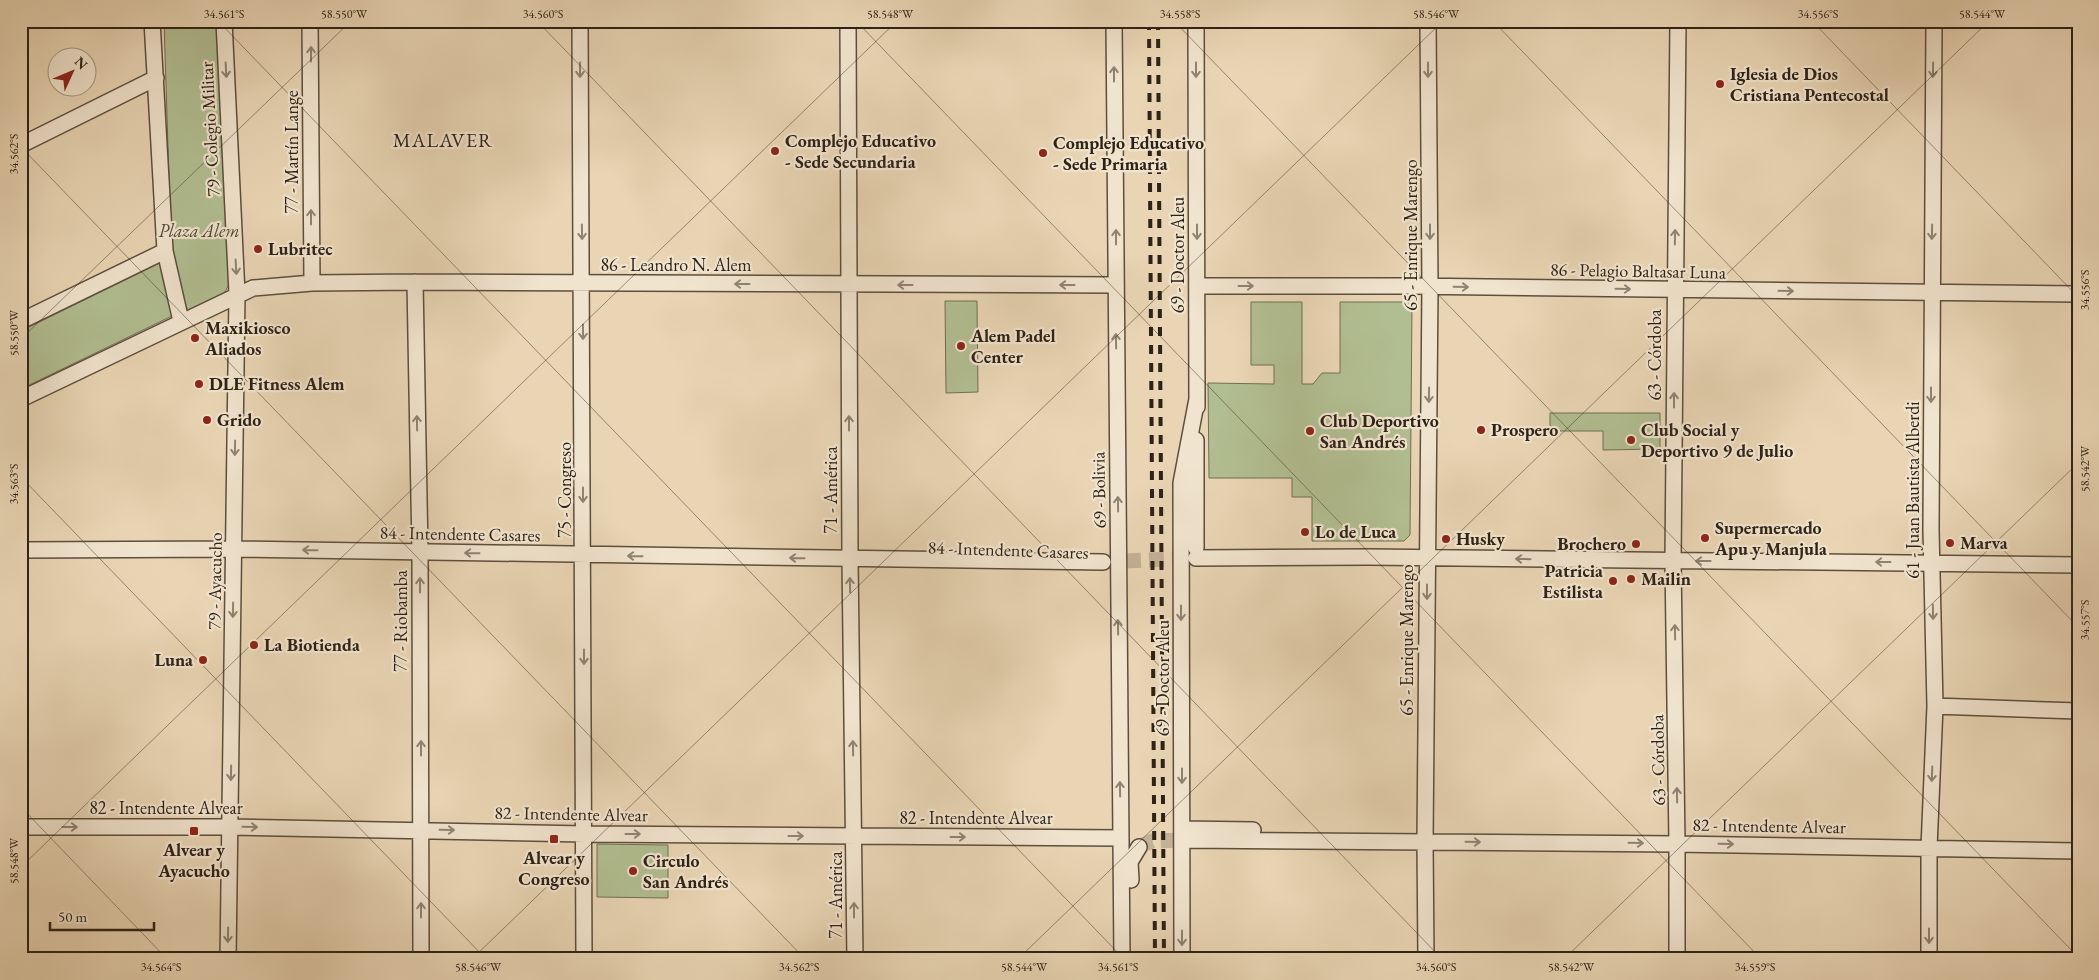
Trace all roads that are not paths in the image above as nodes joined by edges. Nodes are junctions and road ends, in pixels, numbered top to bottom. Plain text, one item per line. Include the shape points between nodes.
1 (152, 21) edge
2 (224, 21) edge
3 (310, 21) edge
4 (580, 21) edge
5 (848, 21) edge
6 (1114, 21) edge
7 (1196, 21) edge
8 (1428, 21) edge
9 (1678, 21) edge
10 (1934, 21) edge
11 (156, 78) junction
12 (21, 145) edge
13 (165, 251) junction
14 (415, 282) junction
15 (312, 283) junction
16 (583, 283) junction
17 (848, 285) junction
18 (1116, 286) junction
19 (1197, 286) junction
20 (1430, 287) junction
21 (1674, 290) junction
22 (1931, 293) junction
23 (237, 294) junction
24 (2078, 294) edge
25 (21, 321) edge
26 (181, 321) junction
27 (21, 399) edge
28 (234, 549) junction
29 (21, 550) edge
30 (1191, 551) junction
31 (420, 552) junction
32 (1118, 552) junction
33 (584, 555) junction
34 (1368, 557) junction
35 (1427, 558) junction
36 (850, 559) junction
37 (899, 560) junction
38 (1673, 561) junction
39 (1102, 562) tunnel mouth
40 (1932, 563) junction
41 (1181, 565) junction
42 (2078, 565) edge
43 (1118, 572) junction
44 (1935, 706) junction
45 (2078, 711) edge
46 (21, 827) edge
47 (230, 827) junction
48 (422, 829) junction
49 (585, 834) junction
50 (854, 836) junction
51 (1121, 838) junction
52 (1184, 840) junction
53 (1400, 841) junction
54 (1425, 841) junction
55 (1678, 844) junction
56 (1139, 847) dead end
57 (1930, 848) junction
58 (2078, 851) edge
59 (228, 959) edge
60 (421, 959) edge
61 (584, 959) edge
62 (855, 959) edge
63 (1122, 959) edge
64 (1132, 959) edge
65 (1182, 959) edge
66 (1426, 959) edge
67 (1677, 959) edge
68 (1930, 959) edge

1 - 11 street
2 -> 23 street, 79 - Colegio Militar
15 -> 3 street, 77 - Martín Lange
4 -> 16 street, 75 - Congreso
5 - 17 street, 71 - América
18 -> 6 street, 69 - Bolivia
7 -> 19 street, 69 - Doctor Aleu
8 -> 20 street, 65 - Enrique Marengo
21 -> 9 street, 63 - Córdoba
10 -> 22 street, 61 - Juan Bautista Alberdi
11 - 12 street
11 - 13 street
13 - 25 street
13 - 26 street
14 - 15 street, 86 - Leandro N. Alem
14 - 16 street, 86 - Leandro N. Alem
31 -> 14 street, 77 - Riobamba
15 - 23 street, 86 - Leandro N. Alem via 253,288
17 -> 16 street, 86 - Leandro N. Alem
16 -> 33 street, 75 - Congreso
18 -> 17 street, 86 - Leandro N. Alem
36 -> 17 street, 71 - América
32 -> 18 street, 69 - Bolivia
19 -> 20 street, 86 - Pelagio Baltasar Luna
19 - 30 street, 69 - Doctor Aleu via 1197,398
20 -> 21 street, 86 - Pelagio Baltasar Luna
20 -> 35 street, 65 - Enrique Marengo
21 -> 22 street, 86 - Pelagio Baltasar Luna
38 -> 21 street, 63 - Córdoba
22 - 24 street, 86 - Pelagio Baltasar Luna
22 -> 40 street, 61 - Juan Bautista Alberdi
23 - 26 street, 86 - Leandro N. Alem
23 -> 28 street, 79 - Ayacucho
26 - 27 street, 86 - Leandro N. Alem
28 - 29 street, 84 - Intendente Casares
31 -> 28 street, 84 - Intendente Casares
28 -> 47 street, 79 - Ayacucho
30 - 34 street
30 - 41 street, 69 - Doctor Aleu
33 -> 31 street, 84 - Intendente Casares
48 -> 31 street, 77 - Riobamba
32 - 37 street, 84 - Intendente Casares via 924,551
32 - 43 street, 69 - Bolivia
36 -> 33 street, 84 - Intendente Casares
33 -> 49 street, 75 - Congreso
34 - 35 street
34 - 41 street via 1358,567
38 -> 35 street
35 -> 54 street, 65 - Enrique Marengo
36 - 37 street, 84 - Intendente Casares
50 -> 36 street, 71 - América
37 - 39 street, 84 - Intendente Casares
37 - 43 street, 84 - Intendente Casares via 926,568
40 -> 38 street
55 -> 38 street, 63 - Córdoba
40 - 42 street
40 -> 44 street, 61 - Juan Bautista Alberdi
41 -> 52 street, 69 - Doctor Aleu
51 -> 43 street, 69 - Bolivia
44 - 45 street
44 -> 57 street, 61 - Juan Bautista Alberdi
46 -> 47 street, 82 - Intendente Alvear
47 -> 48 street, 82 - Intendente Alvear
47 -> 59 street, 79 - Ayacucho
48 -> 49 street, 82 - Intendente Alvear
60 -> 48 street, 77 - Riobamba
49 -> 50 street, 82 - Intendente Alvear
49 - 61 street, 75 - Congreso
50 -> 51 street, 82 - Intendente Alvear
62 -> 50 street, 71 - América
51 - 63 street, 69 - Bolivia
52 - 53 street, 82 - Intendente Alvear via 1385,850
52 - 53 street, 82 - Intendente Alvear via 1384,831
52 -> 65 street, 69 - Doctor Aleu
53 - 54 street, 82 - Intendente Alvear
54 -> 55 street, 82 - Intendente Alvear
54 - 66 street, 65 - Enrique Marengo
55 -> 57 street, 82 - Intendente Alvear
55 - 67 street, 63 - Córdoba
56 - 64 street via 1130,862
57 - 58 street, 82 - Intendente Alvear
57 -> 68 street, 61 - Juan Bautista Alberdi

